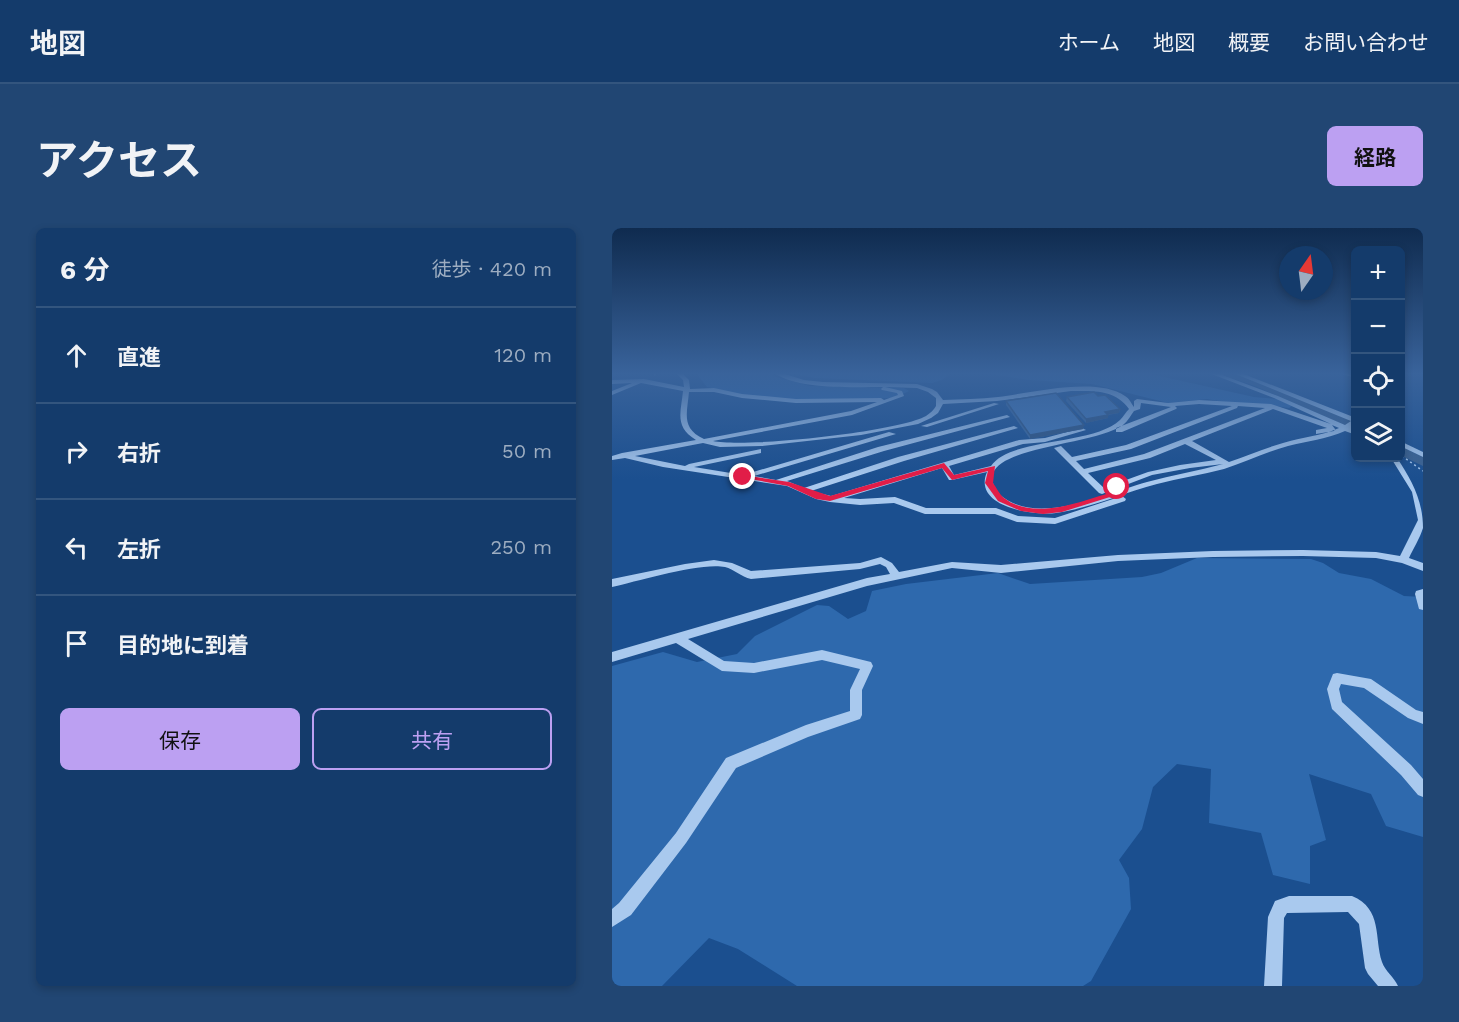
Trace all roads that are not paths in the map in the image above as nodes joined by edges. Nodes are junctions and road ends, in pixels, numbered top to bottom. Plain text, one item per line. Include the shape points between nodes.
1 (685, 408) edge
2 (864, 408) edge
3 (940, 408) edge
4 (976, 408) edge
5 (1002, 408) edge
6 (1136, 408) edge
7 (1174, 408) edge
8 (1232, 408) edge
9 (1270, 408) edge
10 (1278, 408) edge
11 (1302, 408) edge
12 (1324, 408) edge
13 (1132, 409) joint
14 (1007, 417) junction
15 (1351, 419) edge
16 (1351, 424) edge
17 (1014, 428) junction
18 (1346, 428) junction
19 (1082, 430) edge
20 (1351, 430) edge
21 (700, 440) junction
22 (1186, 441) junction
23 (1022, 442) junction
24 (766, 444) junction
25 (1286, 445) junction
26 (1405, 445) edge
27 (1058, 448) junction
28 (1011, 454) junction
29 (1423, 454) edge
30 (622, 456) junction
31 (612, 458) edge
32 (1070, 460) junction
33 (1397, 462) edge
34 (1227, 463) junction
35 (944, 465) junction
36 (683, 468) junction
37 (992, 468) junction
38 (1083, 472) junction
39 (1198, 472) junction
40 (743, 477) junction
41 (776, 482) junction
42 (1119, 489) junction
43 (805, 490) junction
44 (830, 499) junction
45 (1403, 560) junction
46 (1423, 567) edge
47 (897, 577) junction
48 (612, 583) edge
49 (1423, 593) edge
50 (1423, 606) edge
51 (677, 638) junction
52 (612, 657) edge
53 (1423, 718) edge
54 (1423, 790) edge
55 (612, 919) edge
56 (1274, 986) edge
57 (1389, 986) edge

1 - 21 street via 683,422 688,432
2 - 21 street
3 - 24 street via 930,417 905,426
4 - 40 street via 915,430 874,438
5 - 14 street
6 - 13 street
7 - 27 street via 1094,440
8 - 32 street via 1128,447
9 - 22 street
10 - 25 street via 1330,429
11 - 18 street
12 - 15 street
13 - 28 street via 1125,419 1095,434
14 - 17 street
14 - 41 street via 881,449
16 - 18 street
17 - 23 street
17 - 43 street
18 - 20 street
18 - 25 street
19 - 23 street
21 - 24 street via 726,445
21 - 30 street
22 - 34 street
22 - 38 street via 1147,456
23 - 35 street
24 - 36 street via 763,450
25 - 34 street
26 - 29 street
27 - 28 street
27 - 32 street
28 - 37 street
30 - 31 street
30 - 36 street
32 - 38 street
33 - 45 street via 1416,492 1422,520
34 - 39 street
34 - 42 street via 1176,468 1139,477
35 - 37 street via 952,478
35 - 44 street
36 - 40 street
37 - 42 street via 989,483 993,491 1001,500 1024,509 1062,509
38 - 42 street via 1102,491
39 - 42 street
39 - 44 street via 1190,478 1055,521 1017,519 996,512 925,511 895,500
40 - 41 street
41 - 43 street
43 - 44 street
45 - 46 street
45 - 47 street via 1358,554 1213,554 1001,569 952,565
47 - 48 street via 881,561 751,575 724,564
47 - 51 street via 867,582
49 - 50 street
51 - 52 street
51 - 55 street via 722,666 754,668 822,655 867,666 856,690 856,715 731,763 681,838 625,909
53 - 54 street via 1367,683 1337,678 1333,689 1336,705
56 - 57 street via 1276,917 1281,907 1352,904 1367,920 1374,969

